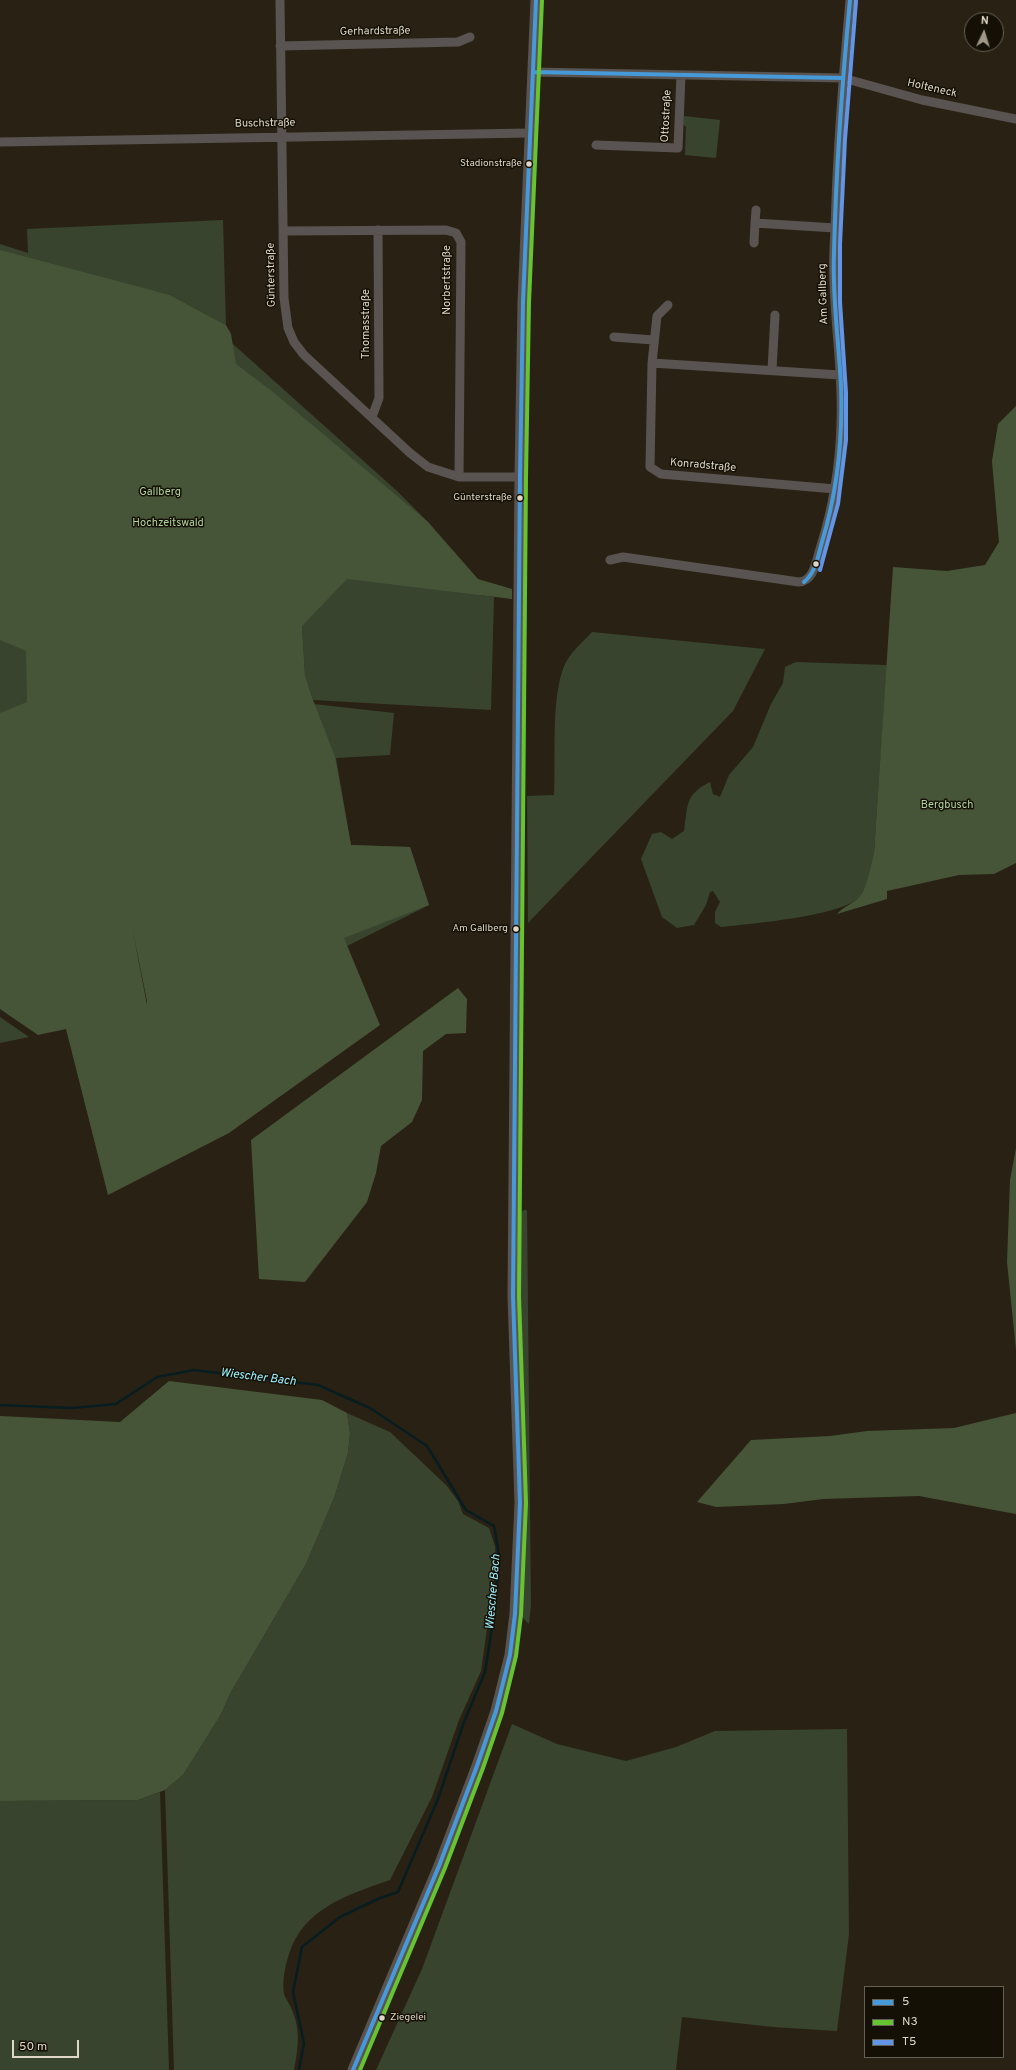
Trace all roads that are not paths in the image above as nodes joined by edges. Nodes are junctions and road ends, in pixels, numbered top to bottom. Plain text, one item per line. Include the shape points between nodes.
1 (280, 0) edge
2 (536, 0) edge
3 (850, 0) edge
4 (470, 37) dead end
5 (280, 46) junction
6 (532, 72) junction
7 (681, 75) junction
8 (843, 78) junction
9 (1016, 119) edge
10 (530, 133) junction
11 (282, 136) junction
12 (0, 142) edge
13 (596, 145) dead end
14 (756, 210) dead end
15 (755, 223) junction
16 (835, 228) junction
17 (378, 230) junction
18 (284, 231) junction
19 (754, 243) dead end
20 (668, 305) dead end
21 (775, 315) dead end
22 (614, 338) dead end
23 (653, 340) junction
24 (652, 363) junction
25 (772, 370) junction
26 (840, 374) junction
27 (372, 417) junction
28 (459, 477) junction
29 (520, 477) junction
30 (835, 489) junction
31 (610, 560) dead end
32 (353, 2070) edge

1 - 5 street, Günterstraße
2 - 6 street
3 - 8 street, Am Gallberg
4 - 5 street, Gerhardstraße via 458,42
5 - 11 street, Günterstraße
6 - 7 street
6 - 10 street
7 - 8 street
7 - 13 street, Ottostraße via 678,148
8 - 9 street, Holteneck via 922,100
8 - 16 street, Am Gallberg
10 - 11 street, Buschstraße
10 - 29 street via 523,302
11 - 12 street, Buschstraße
11 - 18 street, Günterstraße
14 - 15 street
15 - 16 street
15 - 19 street
16 - 26 street, Am Gallberg via 834,280
17 - 18 street, Norbertstraße
17 - 27 street, Thomasstraße via 379,398
17 - 28 street, Norbertstraße via 446,230 456,232 461,242
18 - 27 street, Günterstraße via 285,313 294,342 304,355
20 - 23 street, Konradstraße via 657,316
21 - 25 street
22 - 23 street
23 - 24 street, Konradstraße
24 - 25 street
24 - 30 street, Konradstraße via 650,467 655,471 661,474
25 - 26 street
26 - 30 street, Am Gallberg via 841,422
27 - 28 street, Günterstraße via 428,467
28 - 29 street, Günterstraße
29 - 32 street via 513,1296 520,1503 515,1614 510,1655 496,1711 477,1766 440,1866
30 - 31 street, Am Gallberg via 816,564 804,582 623,557

